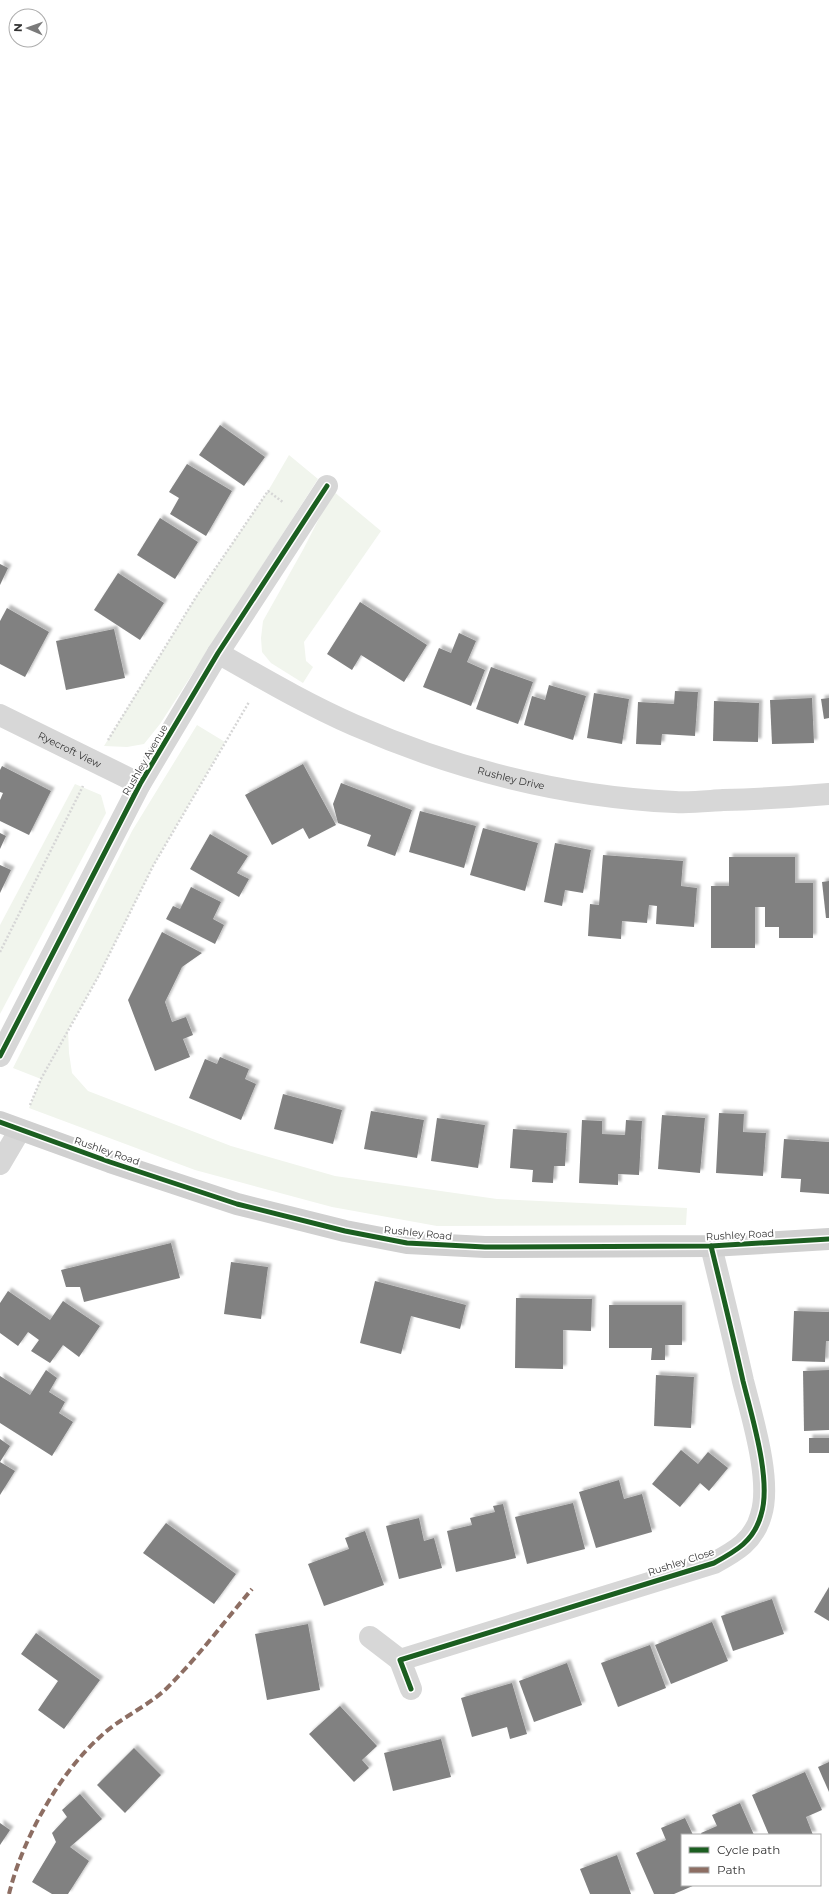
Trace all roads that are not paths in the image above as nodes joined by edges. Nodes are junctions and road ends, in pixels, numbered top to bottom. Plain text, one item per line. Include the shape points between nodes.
1 (327, 486) dead end
2 (218, 653) junction
3 (0, 715) edge
4 (140, 784) junction
5 (829, 794) edge
6 (0, 1056) edge
7 (0, 1122) edge
8 (20, 1130) junction
9 (0, 1164) edge
10 (829, 1239) edge
11 (711, 1246) junction
12 (370, 1637) dead end
13 (400, 1660) junction
14 (411, 1689) dead end

1 - 2 street, Rushley Avenue
2 - 4 street, Rushley Avenue
2 - 5 street, Rushley Drive via 353,725 409,748 485,772 551,788 676,803
3 - 4 street, Ryecroft View
4 - 6 street, Rushley Avenue
7 - 8 street, Rushley Road
8 - 9 street
8 - 11 street, Rushley Road via 237,1204 345,1231 407,1243 485,1248
10 - 11 street, Rushley Road
11 - 13 street, Rushley Close via 759,1448 766,1498 752,1535 737,1550 714,1562
12 - 13 street
13 - 14 street

